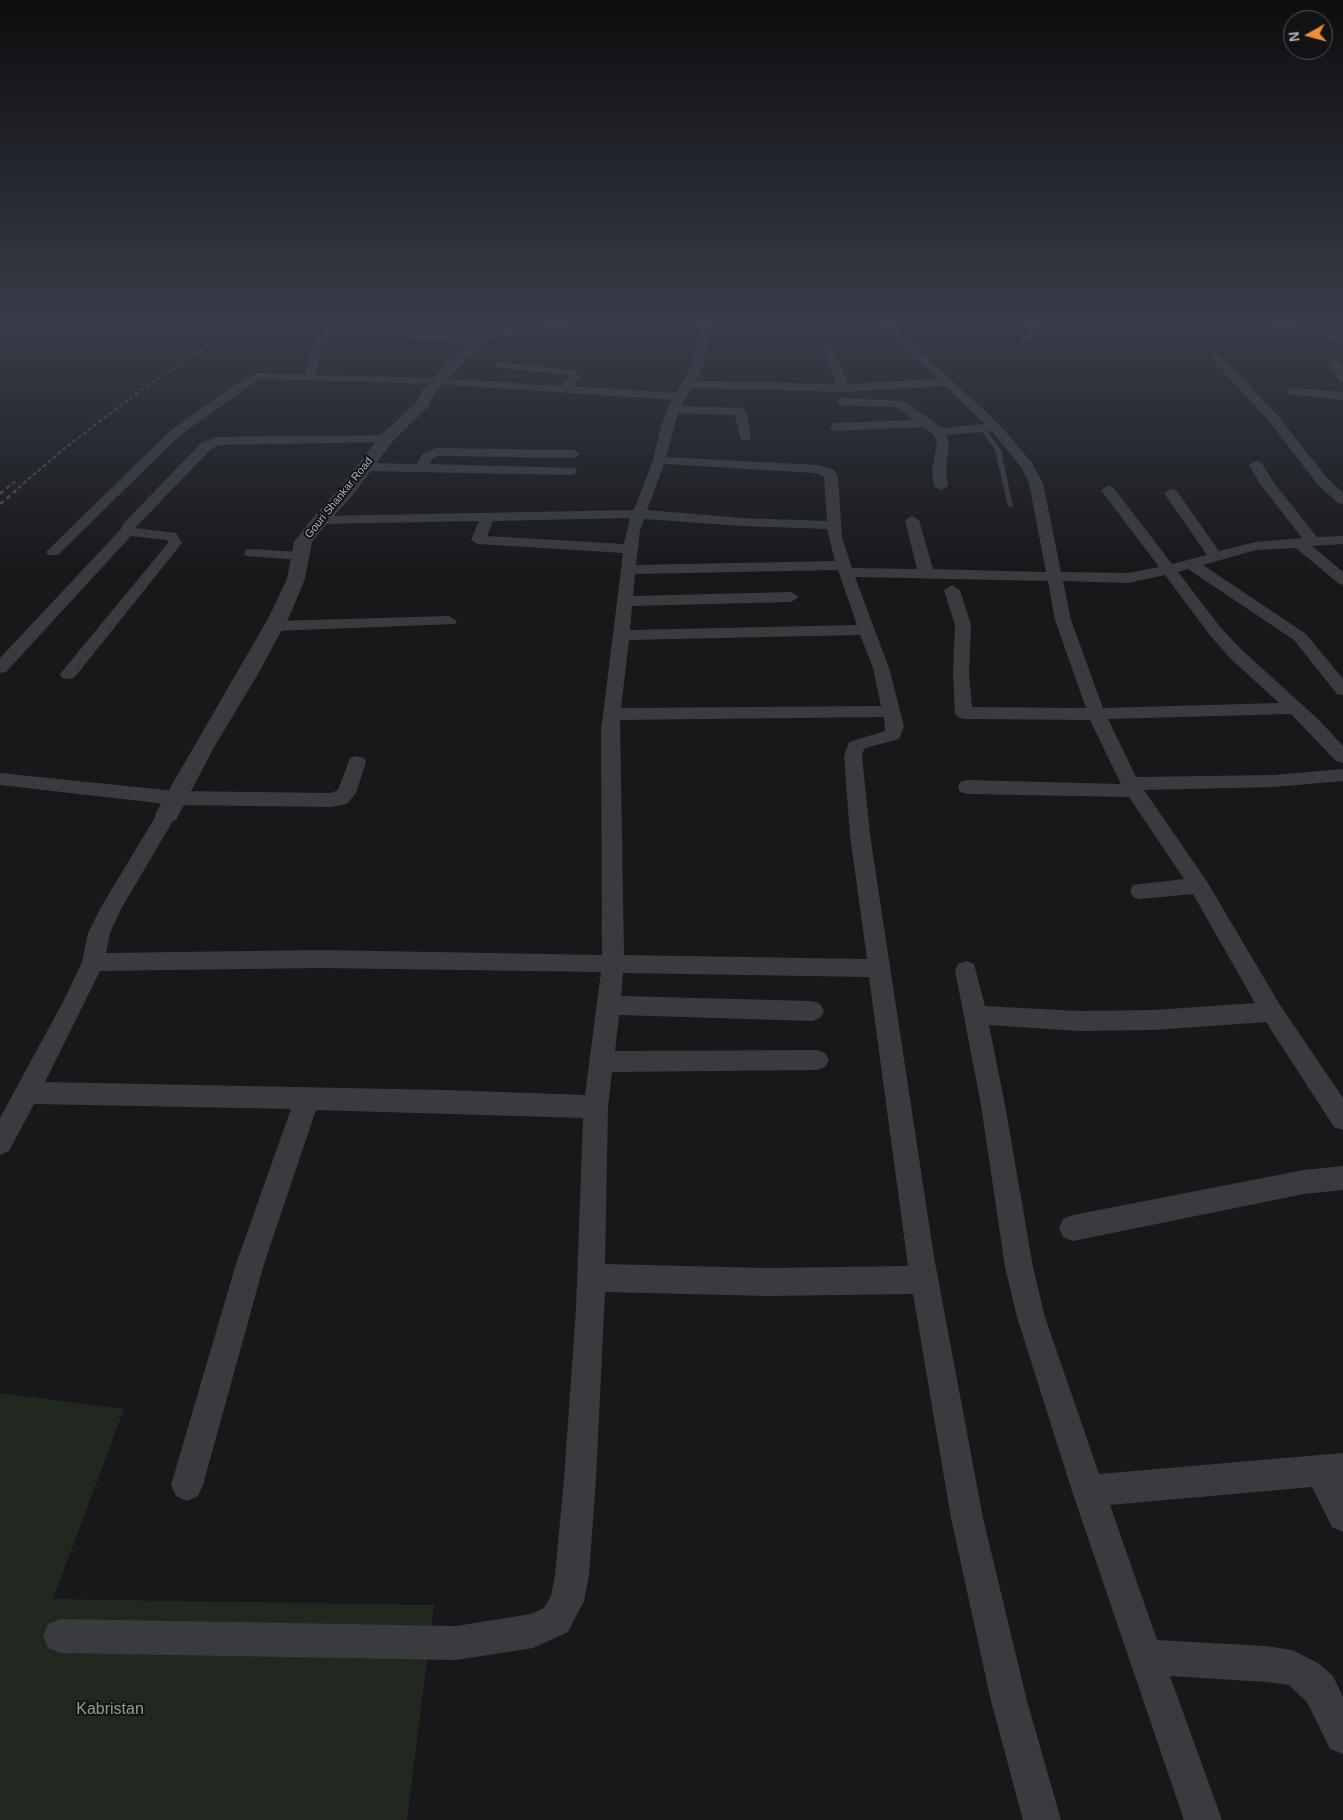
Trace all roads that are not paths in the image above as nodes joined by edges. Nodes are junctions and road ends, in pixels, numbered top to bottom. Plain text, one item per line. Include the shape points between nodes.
1 (214, 405) edge
2 (422, 405) edge
3 (677, 405) edge
4 (713, 405) edge
5 (901, 405) edge
6 (967, 405) edge
7 (1262, 405) edge
8 (927, 423) junction
9 (834, 426) dead end
10 (989, 428) junction
11 (939, 432) junction
12 (745, 438) dead end
13 (386, 439) junction
14 (574, 454) dead end
15 (659, 460) junction
16 (1256, 466) dead end
17 (366, 467) junction
18 (421, 469) junction
19 (570, 471) dead end
20 (941, 486) dead end
21 (1108, 490) dead end
22 (1171, 493) dead end
23 (1343, 500) edge
24 (1011, 506) dead end
25 (639, 514) junction
26 (488, 517) junction
27 (320, 520) junction
28 (912, 520) dead end
29 (833, 525) junction
30 (128, 530) junction
31 (1343, 540) edge
32 (1305, 542) junction
33 (53, 552) dead end
34 (251, 553) dead end
35 (300, 556) junction
36 (1215, 556) junction
37 (631, 560) junction
38 (1190, 563) junction
39 (845, 569) junction
40 (1166, 570) junction
41 (926, 573) junction
42 (1053, 577) junction
43 (1343, 580) edge
44 (952, 590) dead end
45 (790, 597) dead end
46 (626, 601) junction
47 (449, 621) dead end
48 (274, 626) junction
49 (866, 630) junction
50 (622, 634) junction
51 (0, 668) edge
52 (68, 674) dead end
53 (1343, 690) edge
54 (1296, 708) junction
55 (892, 711) junction
56 (612, 714) junction
57 (1097, 714) junction
58 (1343, 757) edge
59 (357, 762) dead end
60 (1343, 775) edge
61 (0, 780) edge
62 (967, 787) dead end
63 (1132, 788) junction
64 (171, 806) junction
65 (1199, 886) junction
66 (1140, 891) dead end
67 (93, 962) junction
68 (613, 964) junction
69 (879, 968) junction
70 (966, 970) dead end
71 (608, 1005) junction
72 (812, 1011) dead end
73 (1272, 1012) junction
74 (976, 1015) junction
75 (817, 1060) dead end
76 (601, 1062) junction
77 (27, 1093) junction
78 (307, 1099) junction
79 (596, 1107) junction
80 (1343, 1119) edge
81 (0, 1143) edge
82 (1343, 1178) edge
83 (1074, 1228) dead end
84 (591, 1278) junction
85 (924, 1280) junction
86 (1332, 1470) edge
87 (187, 1485) dead end
88 (1088, 1491) junction
89 (1343, 1516) edge
90 (60, 1636) dead end
91 (1146, 1657) junction
92 (1343, 1736) edge
93 (1042, 1820) edge
94 (1203, 1820) edge

1 - 33 street via 175,433
2 - 13 street, Gouri Shankar Road
3 - 15 street
4 - 12 street via 741,414
5 - 8 street
6 - 10 street
7 - 23 street via 1323,482
8 - 9 street
8 - 11 street
10 - 11 street
10 - 24 lane via 998,450
10 - 42 street via 1027,466 1036,483
11 - 20 street via 943,443 939,471
13 - 17 street, Gouri Shankar Road
13 - 30 street via 213,442 195,456
14 - 18 street via 436,452 427,456
15 - 25 street
15 - 29 street via 825,470 831,477
16 - 32 street
17 - 18 street
17 - 27 street, Gouri Shankar Road
18 - 19 street
21 - 40 street
22 - 36 street
25 - 26 street
25 - 29 street
25 - 37 street via 633,530
26 - 27 street
26 - 37 street via 478,540
27 - 35 street, Gouri Shankar Road via 303,542
28 - 41 street
29 - 39 street
30 - 51 street
30 - 52 street via 171,536 175,543
31 - 32 street
32 - 36 street via 1256,546
32 - 43 street
34 - 35 street
35 - 48 street, Gouri Shankar Road via 296,579
36 - 38 street
37 - 39 street
37 - 46 street
38 - 40 street
38 - 53 street via 1300,637
39 - 41 street
39 - 49 street
40 - 42 street via 1128,578
40 - 54 street via 1236,654
41 - 42 street
42 - 57 street via 1063,620
44 - 57 street via 964,625 961,673 964,713
45 - 46 street
46 - 50 street
47 - 48 street
48 - 64 street, Gouri Shankar Road
49 - 50 street
49 - 55 street via 881,668
50 - 56 street
54 - 57 street
54 - 58 street
55 - 56 street
55 - 69 street via 893,735 855,746 853,756 860,836
56 - 68 street
57 - 63 street
59 - 64 street via 346,793 340,798
60 - 63 street
61 - 64 street
62 - 63 street
63 - 65 street
64 - 67 street via 112,908 100,932
65 - 66 street
65 - 73 street
67 - 68 street via 321,959
67 - 77 street
68 - 69 street
68 - 71 street
69 - 85 street
70 - 74 street
71 - 72 street
71 - 76 street
73 - 74 street via 1079,1021
73 - 80 street
74 - 88 street via 1019,1267 1031,1317
75 - 76 street
76 - 79 street
77 - 78 street
77 - 81 street
78 - 79 street
78 - 87 street via 250,1264
79 - 84 street
82 - 83 street via 1304,1182
84 - 85 street via 767,1282
84 - 90 street via 572,1575 567,1601 556,1620 533,1631 456,1643
85 - 93 street via 968,1518 1009,1701
86 - 88 street
86 - 89 street
88 - 91 street
91 - 92 street via 1292,1668 1306,1675 1320,1689
91 - 94 street

